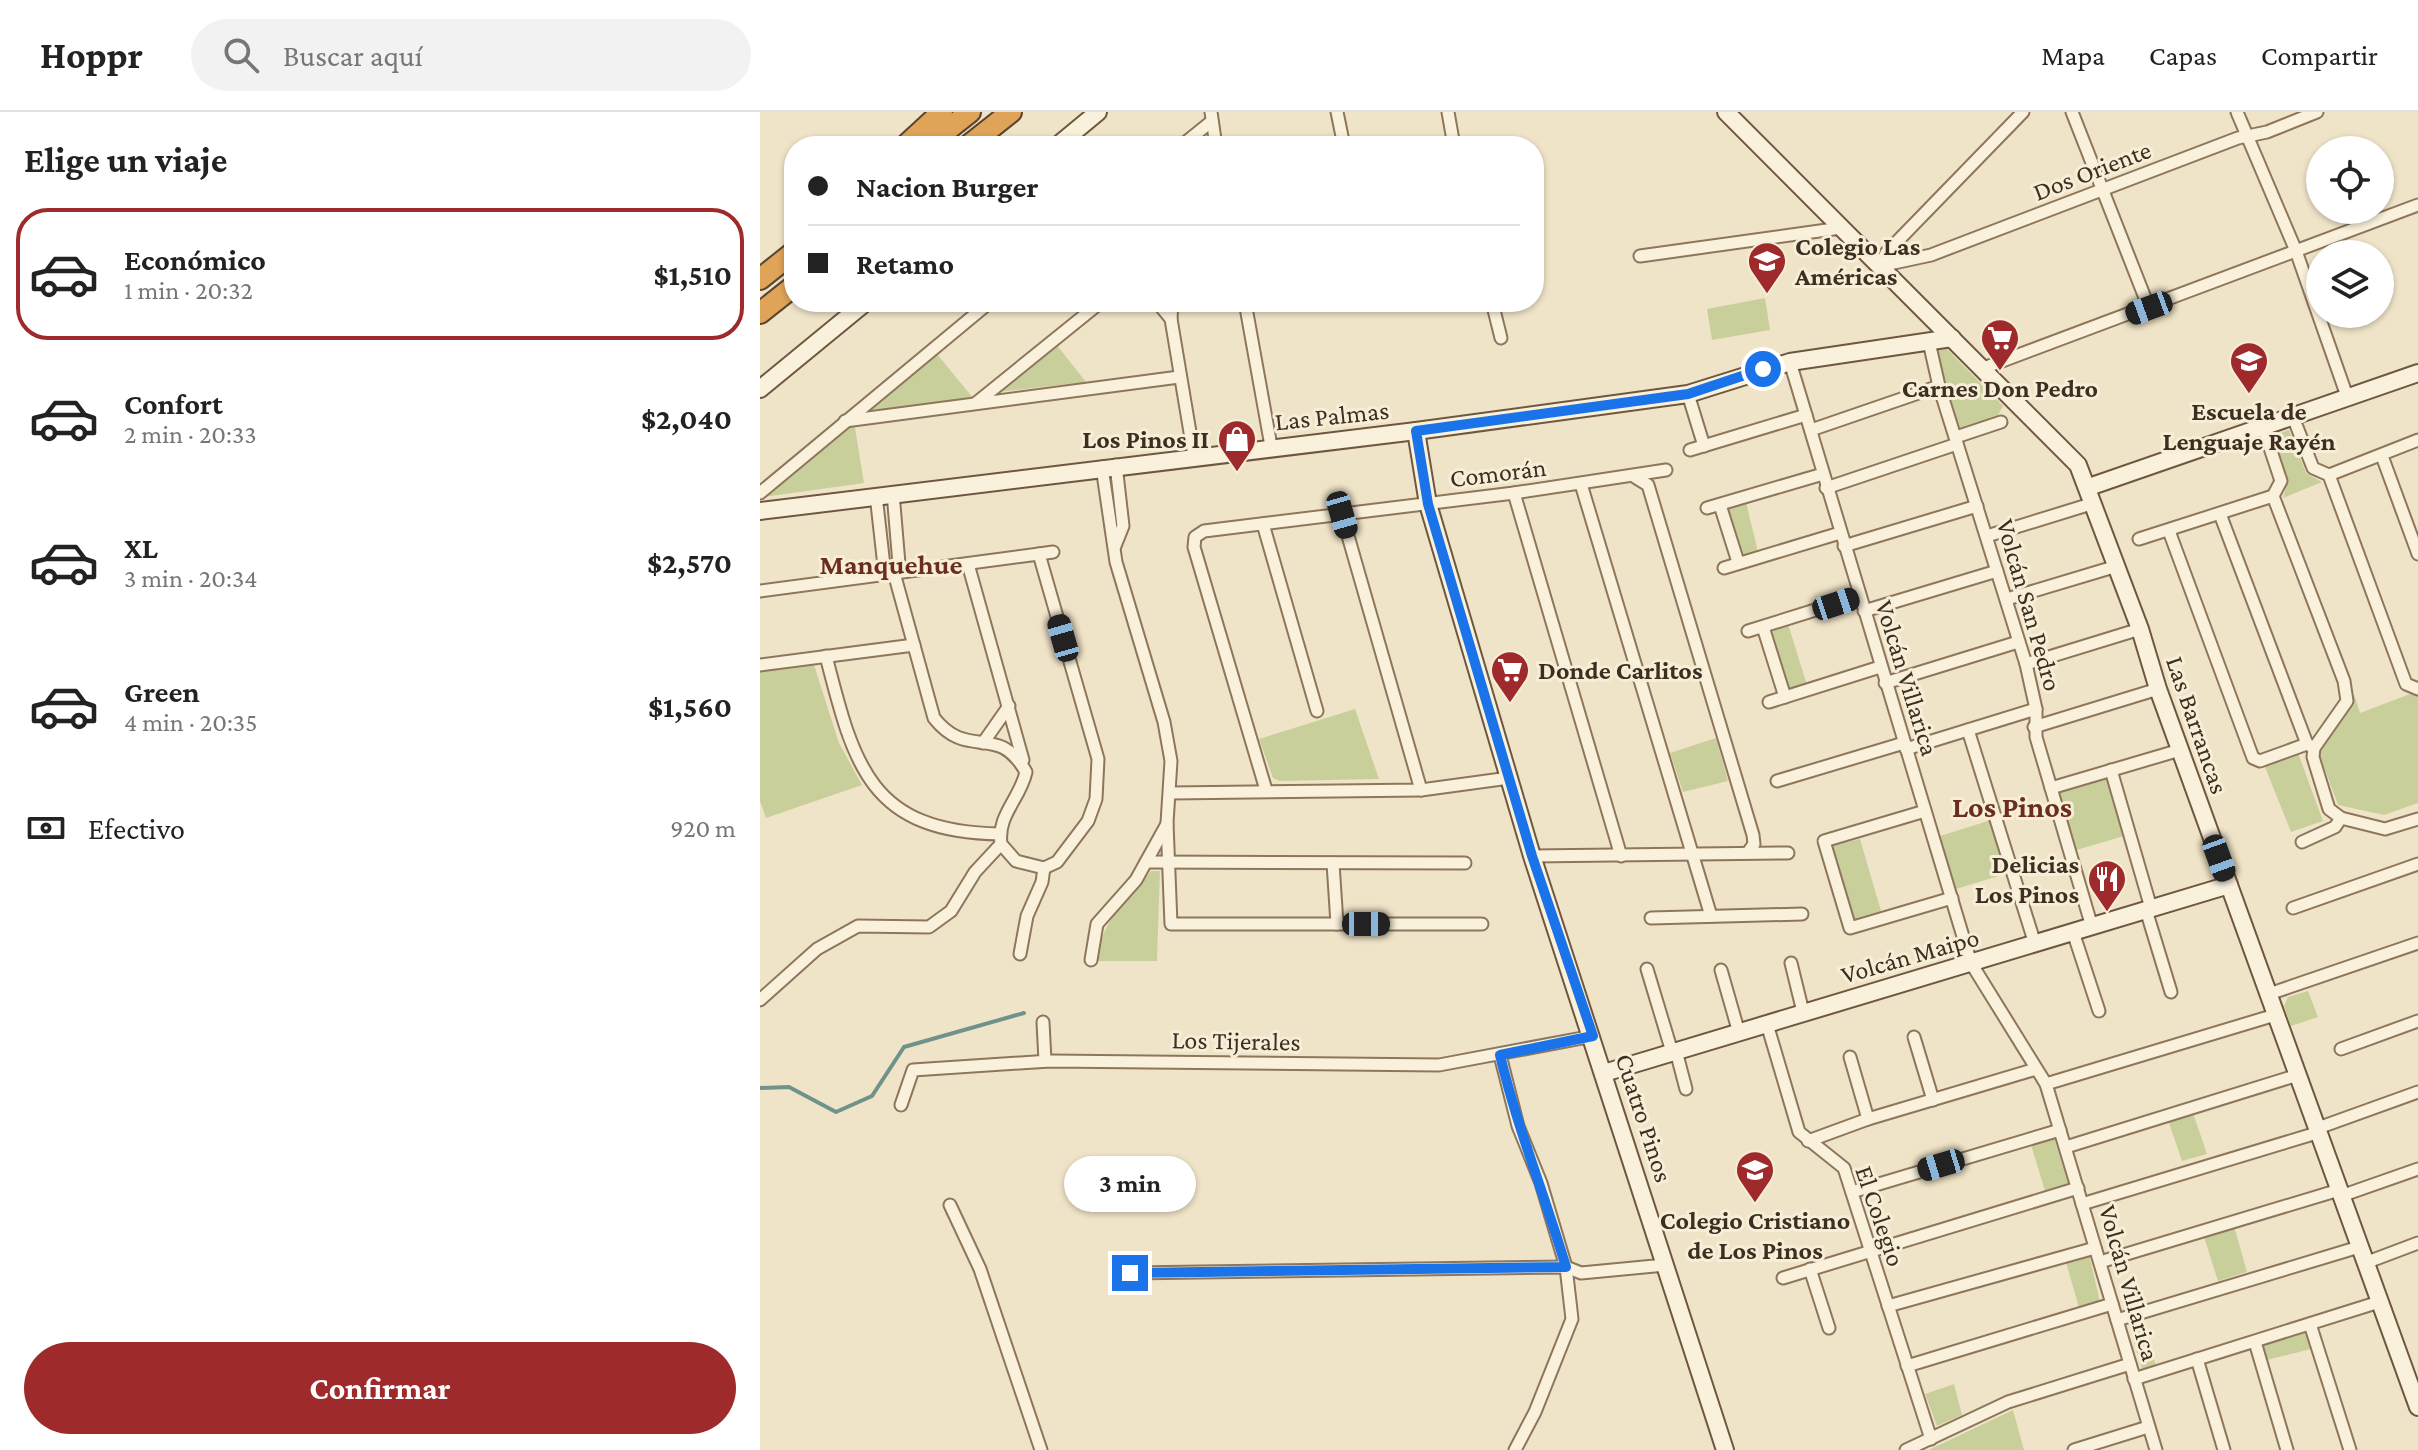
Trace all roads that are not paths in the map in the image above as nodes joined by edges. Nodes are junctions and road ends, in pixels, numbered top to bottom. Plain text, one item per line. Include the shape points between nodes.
1 (942, 112) edge
2 (970, 112) edge
3 (1011, 112) edge
4 (1098, 112) edge
5 (1337, 112) edge
6 (1448, 112) edge
7 (1729, 112) edge
8 (2023, 112) edge
9 (2072, 112) edge
10 (2237, 112) edge
11 (2317, 112) edge
12 (1211, 116) edge
13 (916, 136) edge
14 (940, 136) edge
15 (981, 136) edge
16 (1069, 136) edge
17 (1191, 136) edge
18 (1214, 136) edge
19 (1342, 136) edge
20 (1452, 136) edge
21 (2250, 136) junction
22 (2101, 192) junction
23 (2418, 205) edge
24 (1841, 228) junction
25 (2296, 251) junction
26 (1640, 256) dead end
27 (784, 259) edge
28 (1880, 266) junction
29 (766, 274) edge
30 (784, 294) edge
31 (2149, 308) junction
32 (854, 312) edge
33 (978, 312) edge
34 (1089, 312) edge
35 (1165, 312) edge
36 (1171, 312) edge
37 (1247, 312) edge
38 (1494, 312) edge
39 (760, 313) edge
40 (1171, 319) junction
41 (1501, 338) dead end
42 (1952, 338) junction
43 (1929, 342) junction
44 (1790, 362) junction
45 (1981, 369) junction
46 (2418, 373) edge
47 (1179, 377) junction
48 (1939, 386) junction
49 (760, 389) edge
50 (1688, 394) junction
51 (2348, 399) junction
52 (976, 403) junction
53 (1806, 415) junction
54 (2293, 417) junction
55 (845, 421) junction
56 (2001, 422) dead end
57 (2263, 427) junction
58 (1811, 430) junction
59 (1416, 431) junction
60 (2418, 440) edge
61 (1957, 441) junction
62 (1271, 446) junction
63 (1704, 446) junction
64 (1690, 450) dead end
65 (1194, 456) junction
66 (2382, 456) junction
67 (1109, 466) junction
68 (1666, 470) dead end
69 (1823, 474) junction
70 (2329, 475) junction
71 (1635, 477) junction
72 (1581, 484) junction
73 (1826, 488) junction
74 (760, 493) edge
75 (1514, 493) junction
76 (884, 494) junction
77 (2092, 495) junction
78 (2273, 496) junction
79 (1428, 504) junction
80 (1720, 505) junction
81 (1977, 506) junction
82 (1707, 508) dead end
83 (760, 511) edge
84 (2220, 514) junction
85 (1342, 515) junction
86 (1263, 524) junction
87 (2169, 531) junction
88 (1840, 533) junction
89 (1987, 536) junction
90 (2139, 539) dead end
91 (1844, 546) junction
92 (1053, 552) dead end
93 (1039, 554) junction
94 (2418, 554) edge
95 (1738, 562) junction
96 (968, 564) junction
97 (2117, 566) junction
98 (1724, 568) dead end
99 (1997, 571) junction
100 (894, 573) junction
101 (760, 591) edge
102 (1860, 596) junction
103 (2007, 599) junction
104 (1864, 611) junction
105 (1763, 627) junction
106 (2140, 629) junction
107 (1748, 631) dead end
108 (2018, 642) junction
109 (914, 645) junction
110 (826, 656) junction
111 (2026, 664) junction
112 (760, 665) edge
113 (1880, 667) junction
114 (1885, 683) junction
115 (2158, 689) junction
116 (2418, 689) edge
117 (1785, 697) junction
118 (1769, 702) dead end
119 (1009, 706) junction
120 (2036, 709) junction
121 (1317, 711) dead end
122 (2034, 727) junction
123 (1968, 730) junction
124 (983, 743) junction
125 (1905, 746) junction
126 (2311, 746) junction
127 (2180, 750) junction
128 (2111, 770) junction
129 (1026, 772) junction
130 (1509, 778) junction
131 (1777, 781) dead end
132 (2051, 788) junction
133 (1266, 790) junction
134 (1421, 790) junction
135 (1171, 793) junction
136 (1925, 811) junction
137 (2341, 818) junction
138 (2418, 819) edge
139 (1167, 823) junction
140 (1000, 839) junction
141 (2302, 842) dead end
142 (1749, 851) junction
143 (1788, 853) dead end
144 (1691, 855) junction
145 (1532, 856) junction
146 (1621, 856) junction
147 (1146, 862) junction
148 (1333, 863) junction
149 (1465, 863) dead end
150 (2418, 864) edge
151 (1169, 865) junction
152 (1044, 868) junction
153 (2229, 885) junction
154 (1952, 898) junction
155 (2293, 908) dead end
156 (2149, 909) junction
157 (1802, 914) dead end
158 (1711, 916) junction
159 (1651, 918) dead end
160 (1337, 924) junction
161 (1482, 924) dead end
162 (2092, 927) junction
163 (2073, 932) junction
164 (2418, 943) edge
165 (2035, 944) junction
166 (1020, 954) dead end
167 (1091, 960) dead end
168 (1791, 963) dead end
169 (1971, 963) junction
170 (1647, 969) dead end
171 (1721, 970) dead end
172 (2171, 992) dead end
173 (2269, 994) junction
174 (760, 1000) edge
175 (2099, 1011) dead end
176 (1803, 1012) junction
177 (2275, 1015) junction
178 (2418, 1021) edge
179 (1043, 1022) dead end
180 (1767, 1024) junction
181 (1739, 1033) junction
182 (1593, 1036) junction
183 (1914, 1037) dead end
184 (2341, 1049) dead end
185 (1674, 1052) junction
186 (1500, 1055) junction
187 (1850, 1057) dead end
188 (1045, 1061) junction
189 (2036, 1069) junction
190 (1604, 1073) junction
191 (2298, 1075) junction
192 (2046, 1084) junction
193 (1686, 1089) dead end
194 (2418, 1092) edge
195 (1933, 1100) junction
196 (901, 1105) dead end
197 (1868, 1119) junction
198 (2060, 1130) junction
199 (2319, 1130) junction
200 (1808, 1141) junction
201 (2066, 1147) junction
202 (2418, 1169) edge
203 (2078, 1188) junction
204 (1852, 1192) junction
205 (2340, 1193) junction
206 (2082, 1204) junction
207 (950, 1205) dead end
208 (2418, 1243) edge
209 (2095, 1248) junction
210 (1871, 1250) junction
211 (2362, 1255) junction
212 (2100, 1262) junction
213 (1665, 1265) junction
214 (1566, 1267) junction
215 (1810, 1269) junction
216 (1130, 1273) dead end
217 (1783, 1278) dead end
218 (2379, 1302) junction
219 (2112, 1304) junction
220 (1888, 1306) junction
221 (2117, 1320) junction
222 (2310, 1324) junction
223 (1829, 1328) dead end
224 (2255, 1342) junction
225 (2197, 1359) junction
226 (2130, 1364) junction
227 (1907, 1366) junction
228 (2134, 1379) junction
229 (2418, 1407) edge
230 (2148, 1427) junction
231 (1931, 1439) junction
232 (1041, 1450) edge
233 (1515, 1450) edge
234 (1725, 1450) edge
235 (1906, 1450) edge
236 (2074, 1450) edge
237 (2156, 1450) edge
238 (2224, 1450) edge
239 (2287, 1450) edge
240 (2350, 1450) edge

1 - 13 highway
2 - 14 highway
3 - 15 highway
4 - 16 street
5 - 19 street
6 - 20 street
7 - 24 street, Las Barrancas
8 - 28 street via 1886,253
9 - 22 street
10 - 21 street
11 - 21 street, Dos Oriente
12 - 17 street
12 - 18 street
21 - 22 street, Dos Oriente
21 - 25 street
22 - 28 street, Dos Oriente via 1931,255
22 - 31 street
23 - 25 street
24 - 26 street
24 - 28 street, Las Barrancas
25 - 31 street
25 - 51 street
27 - 29 highway
28 - 42 street, Las Barrancas
30 - 39 highway
31 - 45 street
32 - 49 street
33 - 55 street
34 - 52 street
35 - 40 street
36 - 40 street
37 - 62 street
38 - 41 street
40 - 47 street
42 - 43 street, Las Palmas
42 - 45 street, Las Barrancas
43 - 44 street, Las Palmas
43 - 48 street, Volcán San Pedro
44 - 50 street, Las Palmas
44 - 53 street, Volcán Villarica
45 - 77 street, Las Barrancas via 2078,465
46 - 51 street
47 - 52 street
47 - 65 street
48 - 58 street
48 - 61 street, Volcán San Pedro
50 - 59 street, Las Palmas
50 - 63 street
51 - 54 street
52 - 55 street
53 - 58 street, Volcán Villarica
53 - 63 street
54 - 57 street
54 - 70 street via 2313,468
55 - 74 street
56 - 61 street
57 - 77 street
57 - 78 street via 2281,481
58 - 69 street, Volcán Villarica
59 - 62 street, Las Palmas
59 - 79 street, Cuatro Pinos
60 - 66 street
61 - 73 street
61 - 81 street, Volcán San Pedro
62 - 65 street, Las Palmas
63 - 64 street
65 - 67 street, Las Palmas
66 - 70 street
66 - 94 street
67 - 76 street, Las Palmas
67 - 135 street via 1123,526 1115,547 1164,722
68 - 71 street, Comorán
69 - 73 street, Volcán Villarica
69 - 80 street
70 - 116 street via 2406,684
71 - 72 street, Comorán
71 - 142 street via 1648,485 1753,835
72 - 75 street, Comorán
72 - 144 street
73 - 88 street, Volcán Villarica
75 - 79 street, Comorán
75 - 146 street
76 - 83 street, Las Palmas
76 - 100 street via 899,564
77 - 89 street
77 - 97 street, Las Barrancas
78 - 84 street
78 - 126 street via 2344,681 2347,701
79 - 85 street, Comorán
79 - 130 street, Cuatro Pinos
80 - 82 street
80 - 95 street
81 - 89 street, Volcán San Pedro
81 - 91 street
84 - 87 street
84 - 126 street
85 - 86 street, Comorán
85 - 134 street
86 - 121 street
86 - 133 street, Comorán via 1204,531 1195,537 1194,547
87 - 90 street
87 - 126 street via 2253,758 2260,761
88 - 91 street, Volcán Villarica
88 - 95 street
89 - 99 street, Volcán San Pedro
91 - 102 street, Volcán Villarica
92 - 93 street
93 - 96 street
93 - 152 street via 1098,759 1096,799 1088,821 1057,862
95 - 98 street
96 - 100 street
96 - 119 street
97 - 103 street
97 - 106 street, Las Barrancas
99 - 103 street, Volcán San Pedro
99 - 104 street
100 - 101 street
100 - 109 street
102 - 104 street, Volcán Villarica
102 - 105 street
103 - 108 street, Volcán San Pedro
104 - 113 street, Volcán Villarica
105 - 107 street
105 - 117 street
106 - 111 street
106 - 115 street, Las Barrancas
108 - 111 street, Volcán San Pedro
108 - 114 street
109 - 110 street
109 - 124 street via 934,718 947,734
110 - 112 street
110 - 140 street via 859,766 877,789 902,812 946,830
111 - 120 street, Volcán San Pedro
113 - 114 street, Volcán Villarica
113 - 117 street
114 - 125 street, Volcán Villarica
115 - 122 street
115 - 127 street, Las Barrancas
117 - 118 street
119 - 124 street
119 - 129 street
120 - 122 street, Volcán San Pedro
120 - 123 street
122 - 132 street, Volcán San Pedro
123 - 125 street
123 - 165 street
124 - 129 street via 1014,752
125 - 131 street
125 - 136 street, Volcán Villarica
126 - 137 street via 2329,809
127 - 128 street
127 - 153 street, Las Barrancas
128 - 132 street
128 - 156 street
129 - 140 street via 1002,818
130 - 134 street
130 - 145 street, Cuatro Pinos
132 - 162 street, Volcán San Pedro
133 - 134 street
133 - 135 street
135 - 139 street
136 - 154 street, Volcán Villarica
136 - 154 street via 1824,841 1850,928
137 - 138 street via 2385,829
137 - 141 street via 2335,827
139 - 147 street
139 - 151 street
140 - 152 street via 1016,861
140 - 174 street via 951,911 929,927 858,926 817,949
142 - 143 street
142 - 144 street
144 - 146 street
144 - 158 street
145 - 146 street
145 - 182 street, Cuatro Pinos
147 - 151 street
147 - 167 street via 1097,924
148 - 149 street
148 - 151 street
148 - 160 street
150 - 155 street
151 - 160 street via 1171,924
152 - 166 street
153 - 156 street, Volcán Maipo
153 - 173 street, Las Barrancas
154 - 169 street, Volcán Villarica
156 - 162 street, Volcán Maipo
156 - 172 street
157 - 158 street
158 - 159 street
160 - 161 street
162 - 163 street, Volcán Maipo
163 - 165 street, Volcán Maipo
163 - 175 street
164 - 173 street
165 - 169 street, Volcán Maipo
168 - 176 street
169 - 176 street, Volcán Maipo
169 - 189 street, Volcán Villarica
170 - 185 street
171 - 181 street
173 - 177 street, Las Barrancas
176 - 180 street, Volcán Maipo
177 - 191 street, Las Barrancas
177 - 192 street
178 - 184 street
179 - 188 street
180 - 181 street, Volcán Maipo
180 - 200 street, El Colegio via 1799,1132
181 - 185 street, Volcán Maipo
182 - 186 street, Los Tijerales
182 - 190 street, Cuatro Pinos
183 - 195 street
185 - 190 street, Volcán Maipo
185 - 193 street
186 - 188 street, Los Tijerales via 1439,1065
186 - 214 street
187 - 197 street
188 - 196 street, Los Tijerales via 913,1070
189 - 192 street, Volcán Villarica
189 - 195 street
190 - 213 street, Cuatro Pinos
191 - 199 street, Las Barrancas
191 - 201 street
192 - 198 street, Volcán Villarica
194 - 199 street
195 - 197 street
197 - 200 street
198 - 201 street, Volcán Villarica
198 - 204 street
199 - 205 street, Las Barrancas
199 - 206 street
200 - 204 street, El Colegio via 1844,1168
201 - 203 street, Volcán Villarica
202 - 205 street
203 - 206 street, Volcán Villarica
203 - 210 street
204 - 210 street, El Colegio
205 - 211 street, Las Barrancas
205 - 212 street
206 - 209 street, Volcán Villarica
207 - 232 street via 980,1269
208 - 211 street
209 - 212 street, Volcán Villarica
209 - 220 street
210 - 215 street
210 - 220 street, El Colegio
211 - 218 street, Las Barrancas
211 - 221 street
212 - 219 street, Volcán Villarica
213 - 214 street via 1581,1273
213 - 234 street, Cuatro Pinos
214 - 216 street
214 - 233 street via 1572,1319
215 - 217 street
215 - 223 street
218 - 222 street
218 - 229 street, Las Barrancas
219 - 221 street, Volcán Villarica
219 - 227 street
220 - 227 street, El Colegio
221 - 226 street, Volcán Villarica
222 - 224 street
222 - 240 street
224 - 225 street
224 - 239 street
225 - 228 street
225 - 238 street
226 - 228 street, Volcán Villarica
226 - 231 street via 2008,1402
227 - 231 street, El Colegio
228 - 230 street, Volcán Villarica
230 - 236 street
230 - 237 street, Volcán Villarica
231 - 235 street

